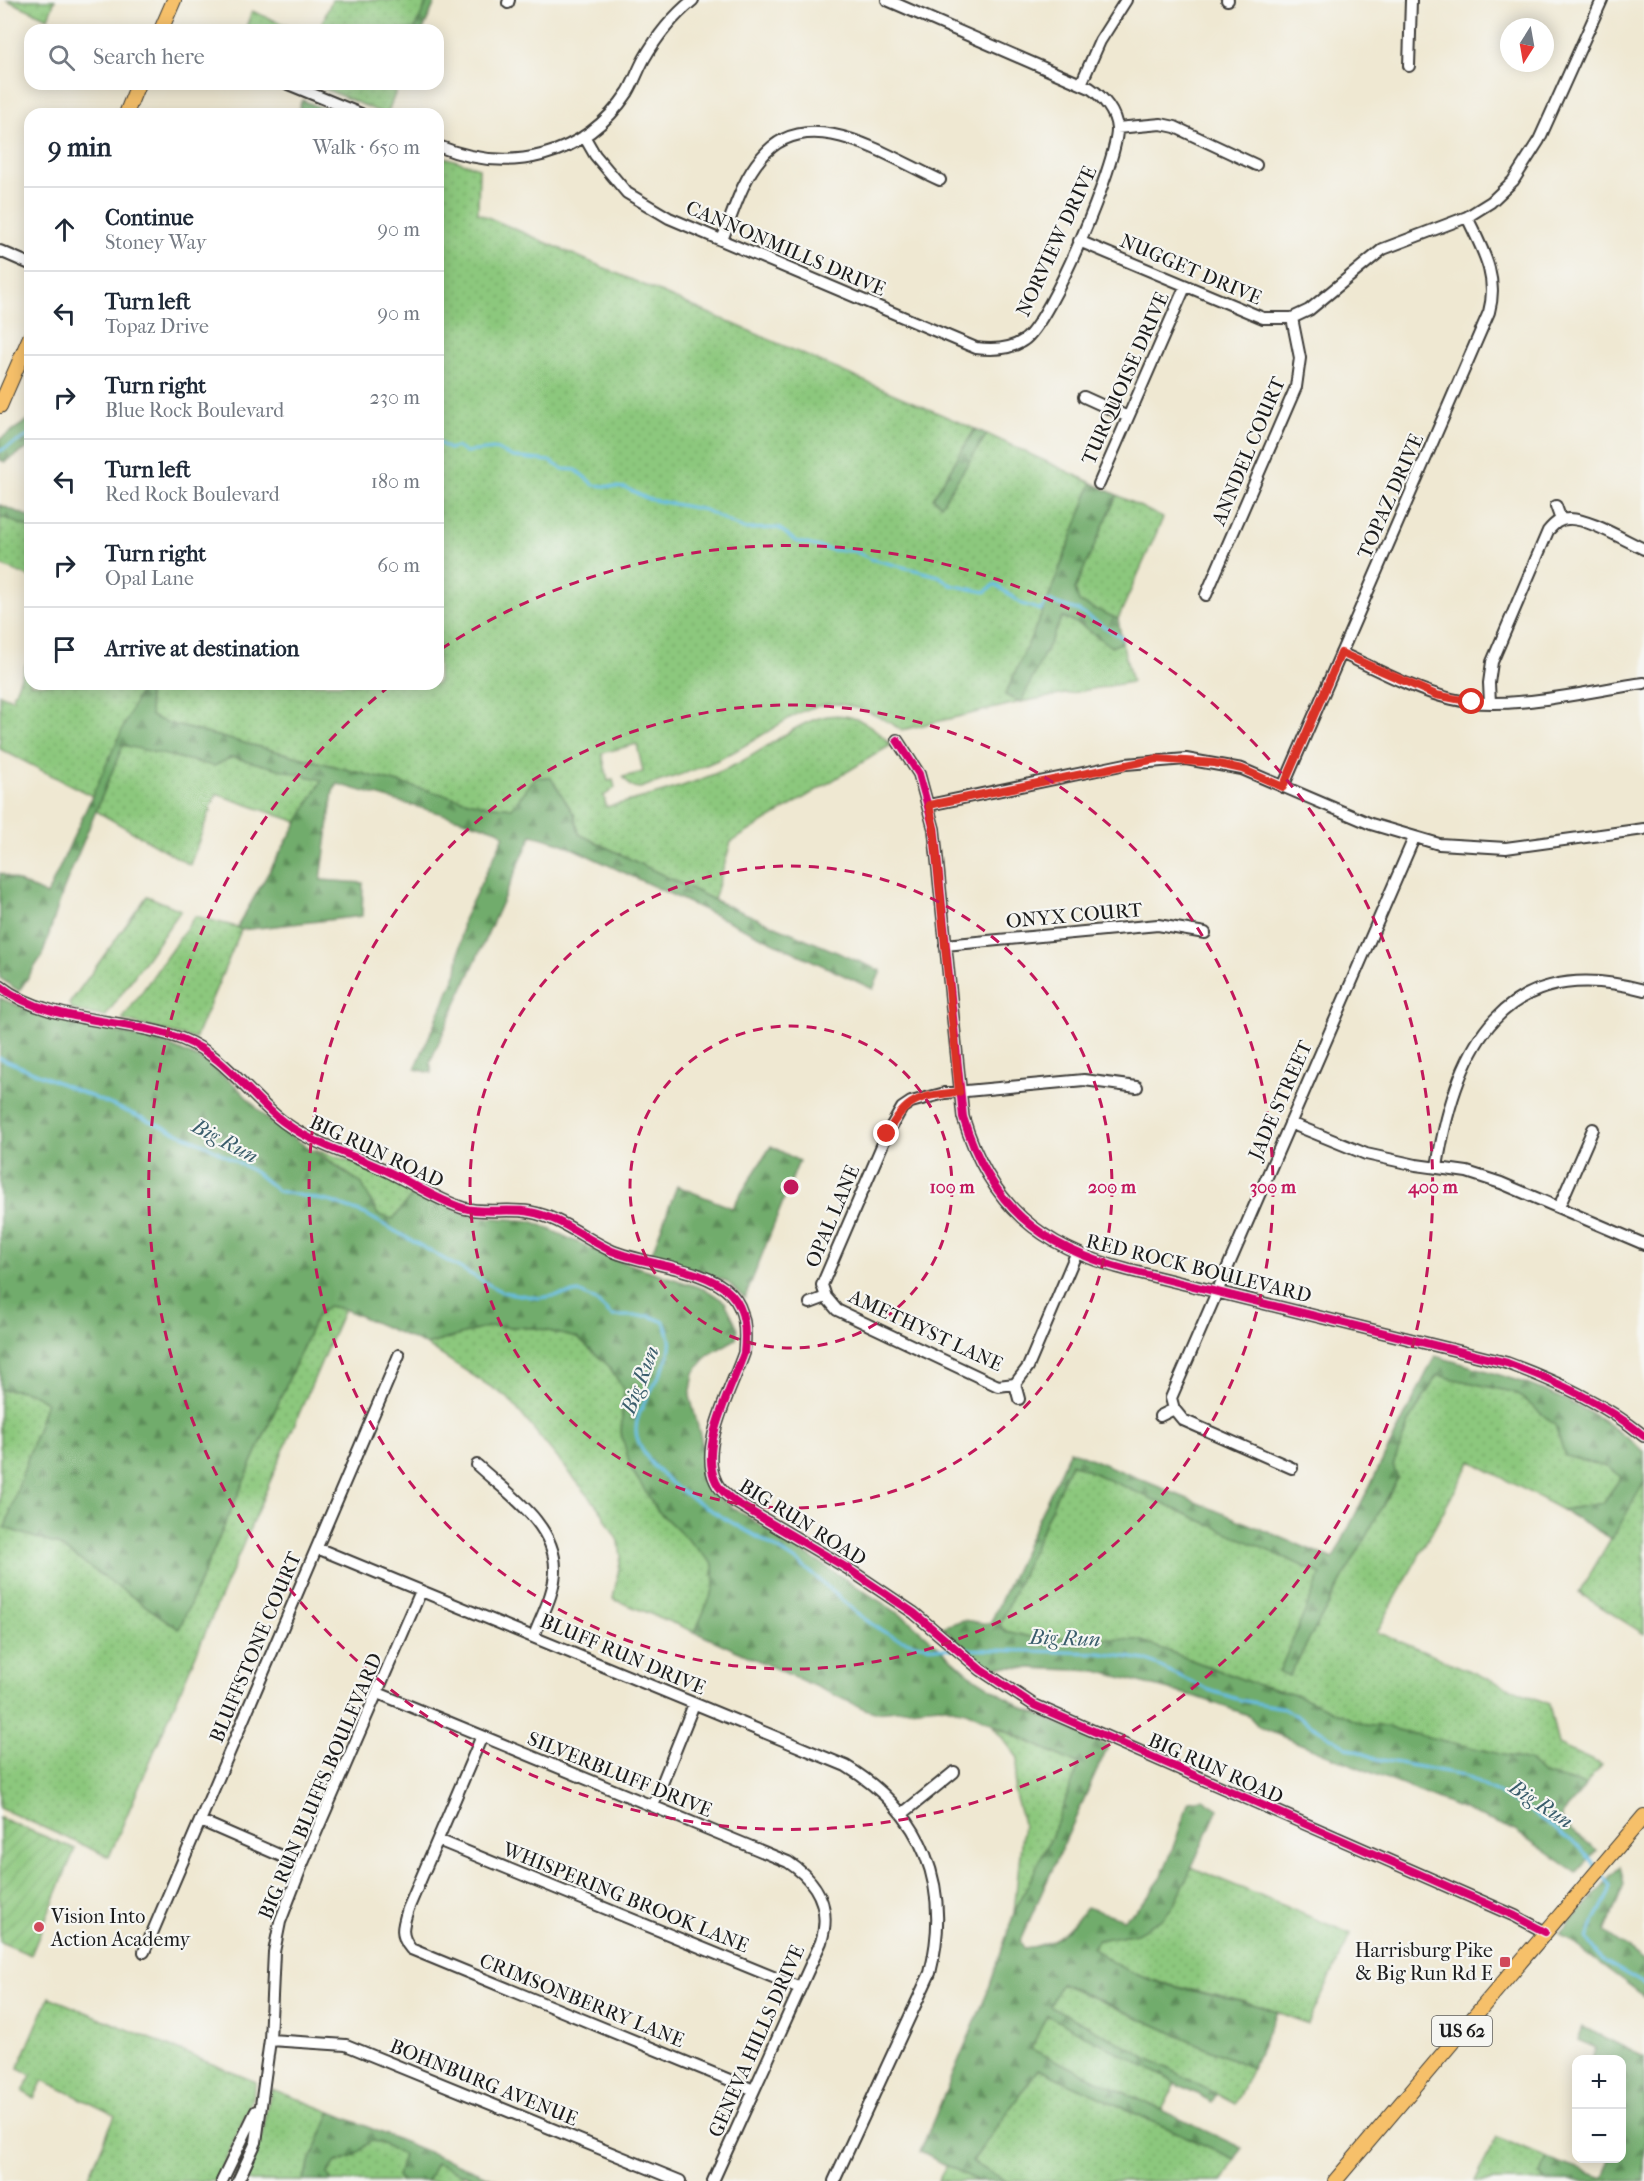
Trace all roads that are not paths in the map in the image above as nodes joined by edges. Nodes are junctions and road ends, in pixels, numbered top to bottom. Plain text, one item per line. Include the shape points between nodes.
1 (174, 0) edge
2 (693, 0) edge
3 (888, 0) edge
4 (1126, 0) edge
5 (1411, 0) edge
6 (1602, 0) edge
7 (164, 24) edge
8 (1409, 66) dead end
9 (1081, 84) junction
10 (136, 90) edge
11 (303, 90) edge
12 (128, 108) edge
13 (346, 108) edge
14 (1117, 128) junction
15 (584, 136) junction
16 (444, 148) edge
17 (1256, 165) dead end
18 (940, 180) dead end
19 (1467, 217) junction
20 (722, 240) junction
21 (1079, 241) junction
22 (0, 250) edge
23 (24, 261) edge
24 (1185, 287) junction
25 (1292, 318) junction
26 (1001, 349) joint
27 (24, 351) edge
28 (1084, 397) dead end
29 (0, 406) edge
30 (1128, 417) junction
31 (1099, 484) dead end
32 (1556, 506) dead end
33 (1562, 520) junction
34 (1644, 549) edge
35 (1206, 595) dead end
36 (1341, 653) junction
37 (1644, 683) edge
38 (1490, 703) junction
39 (897, 740) dead end
40 (1283, 787) junction
41 (929, 805) junction
42 (1644, 829) edge
43 (1414, 838) junction
44 (1205, 933) dead end
45 (945, 945) junction
46 (0, 986) edge
47 (1644, 990) edge
48 (1137, 1088) dead end
49 (959, 1092) junction
50 (1290, 1123) junction
51 (1593, 1129) dead end
52 (1437, 1167) junction
53 (1559, 1207) junction
54 (1644, 1244) edge
55 (1076, 1254) junction
56 (1216, 1291) junction
57 (826, 1297) junction
58 (810, 1303) dead end
59 (399, 1355) dead end
60 (1015, 1384) junction
61 (1019, 1399) dead end
62 (1174, 1410) junction
63 (1160, 1416) dead end
64 (1644, 1436) edge
65 (477, 1465) dead end
66 (1292, 1468) dead end
67 (317, 1548) junction
68 (421, 1591) junction
69 (534, 1636) junction
70 (378, 1693) junction
71 (694, 1704) junction
72 (482, 1736) junction
73 (954, 1772) dead end
74 (653, 1806) junction
75 (902, 1814) junction
76 (1644, 1816) edge
77 (201, 1821) junction
78 (438, 1840) junction
79 (302, 1865) junction
80 (825, 1913) joint
81 (1545, 1932) junction
82 (144, 1952) dead end
83 (801, 1988) junction
84 (270, 2040) junction
85 (754, 2090) junction
86 (259, 2105) junction
87 (222, 2181) edge
88 (238, 2181) edge
89 (680, 2181) edge
90 (712, 2181) edge
91 (834, 2181) edge
92 (1335, 2181) edge

1 - 7 main road
2 - 15 street via 659,34 629,91 609,117
3 - 9 street
4 - 9 street via 1100,41
5 - 8 street
6 - 19 street via 1539,140 1513,181
9 - 14 street via 1103,100
10 - 12 main road
11 - 13 street
14 - 17 street via 1161,124 1175,127
14 - 21 street, NORVIEW DRIVE via 1112,162
15 - 16 street via 561,149 518,160 484,159
15 - 20 street, CANNONMILLS DRIVE via 627,193 669,218
18 - 20 street via 843,136 807,131 773,145 760,158
19 - 25 street via 1383,249 1325,300
19 - 36 street, TOPAZ DRIVE via 1491,269 1493,297 1489,312
20 - 26 street, CANNONMILLS DRIVE via 964,344
21 - 24 street, NUGGET DRIVE
21 - 26 street, NORVIEW DRIVE via 1040,324 1024,340
22 - 23 street
24 - 25 street, NUGGET DRIVE via 1263,318
24 - 30 street, TURQUOISE DRIVE
25 - 35 street, ANNDEL COURT via 1300,358 1296,387
27 - 29 main road
28 - 30 street
30 - 31 street, TURQUOISE DRIVE
32 - 33 street
33 - 34 street via 1580,520
33 - 38 street via 1548,531 1492,662
36 - 38 street via 1436,695
36 - 40 street, TOPAZ DRIVE
37 - 38 street
39 - 41 street, RED ROCK BOULEVARD via 919,774
40 - 41 street via 1242,769 1156,759
40 - 43 street
41 - 45 street, RED ROCK BOULEVARD
42 - 43 street via 1506,848 1466,847
43 - 50 street, JADE STREET
44 - 45 street, ONYX COURT via 1158,925
45 - 49 street, RED ROCK BOULEVARD
46 - 81 street, BIG RUN ROAD via 47,1008 164,1034 195,1045 225,1066 275,1116 297,1132 445,1201 472,1210 532,1212 611,1250 706,1278 725,1288 738,1304 746,1332 744,1353 720,1413 711,1450 712,1471 720,1489 751,1513 847,1568 1034,1706
47 - 52 street via 1596,982 1565,985 1542,989 1507,1006 1476,1043 1445,1121
48 - 49 street, OPAL LANE via 1084,1080
49 - 55 street, RED ROCK BOULEVARD via 973,1150 990,1181 1031,1227
49 - 57 street, OPAL LANE via 911,1102 896,1116 822,1285
50 - 52 street via 1366,1154
50 - 56 street, JADE STREET
51 - 53 street
52 - 53 street via 1501,1183
53 - 54 street
55 - 56 street, RED ROCK BOULEVARD
55 - 60 street, AMETHYST LANE via 1028,1367
56 - 62 street, JADE STREET via 1171,1398
56 - 64 street, RED ROCK BOULEVARD via 1507,1363 1596,1403
57 - 58 street
57 - 60 street, AMETHYST LANE via 837,1310 998,1386
59 - 67 street, BLUFFSTONE COURT
60 - 61 street
62 - 63 street
62 - 66 street via 1184,1420
65 - 69 street via 534,1517 552,1548 552,1591
67 - 68 street, BLUFF RUN DRIVE
67 - 77 street, BLUFFSTONE COURT
68 - 69 street, BLUFF RUN DRIVE
68 - 70 street, BIG RUN BLUFFS BOULEVARD
69 - 71 street, BLUFF RUN DRIVE
70 - 72 street, SILVERBLUFF DRIVE
70 - 79 street, BIG RUN BLUFFS BOULEVARD
71 - 74 street
71 - 75 street, BLUFF RUN DRIVE via 846,1766 866,1779
72 - 74 street, SILVERBLUFF DRIVE
72 - 78 street
73 - 75 street
74 - 80 street, SILVERBLUFF DRIVE via 788,1862 815,1886
75 - 91 street, BLUFF RUN DRIVE via 932,1871 939,1920 936,1950 930,1973
76 - 81 main road, US 62
77 - 79 street
77 - 82 street, BLUFFSTONE COURT
78 - 83 street, WHISPERING BROOK LANE
78 - 85 street, CRIMSONBERRY LANE via 402,1928 411,1949
79 - 84 street, BIG RUN BLUFFS BOULEVARD via 280,1922 274,1952
80 - 83 street, GENEVA HILLS DRIVE via 823,1935
81 - 92 main road, US 62
83 - 85 street, GENEVA HILLS DRIVE
84 - 86 street, BIG RUN BLUFFS BOULEVARD
84 - 89 street, BOHNBURG AVENUE via 346,2045
85 - 90 street, GENEVA HILLS DRIVE
86 - 87 street, BIG RUN BLUFFS BOULEVARD
86 - 88 street, BIG RUN BLUFFS BOULEVARD via 256,2142

